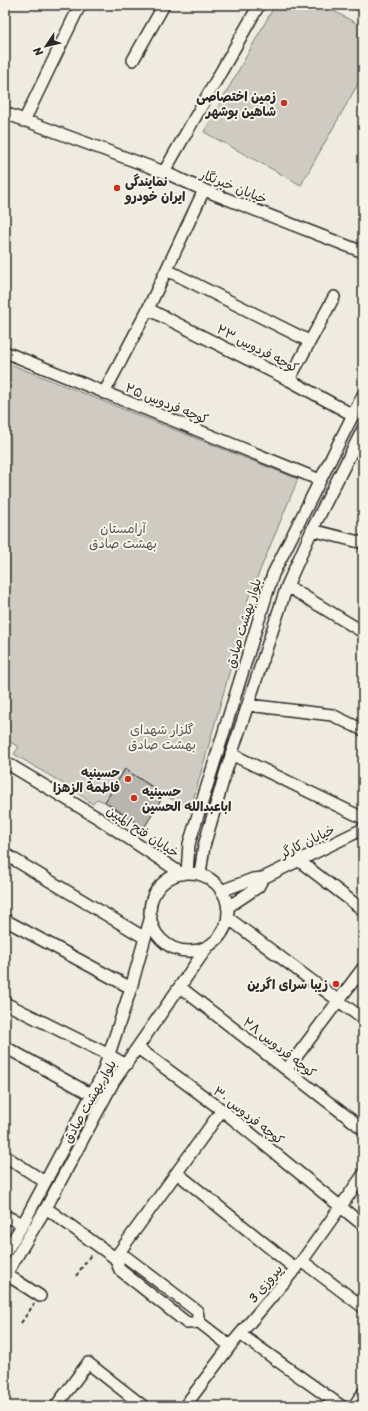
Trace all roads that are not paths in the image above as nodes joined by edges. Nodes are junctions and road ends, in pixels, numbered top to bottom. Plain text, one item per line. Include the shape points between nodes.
1 (80, 5) edge
2 (164, 5) edge
3 (259, 5) edge
4 (133, 60) dead end
5 (5, 113) edge
6 (24, 121) junction
7 (164, 172) junction
8 (204, 190) junction
9 (363, 252) edge
10 (167, 270) junction
11 (334, 297) dead end
12 (148, 309) junction
13 (309, 341) junction
14 (5, 352) edge
15 (289, 380) junction
16 (104, 393) junction
17 (363, 395) edge
18 (354, 415) junction
19 (363, 429) edge
20 (320, 480) junction
21 (312, 530) junction
22 (363, 543) edge
23 (287, 586) junction
24 (363, 631) edge
25 (248, 705) junction
26 (363, 730) edge
27 (231, 754) junction
28 (5, 762) edge
29 (363, 818) edge
30 (363, 829) edge
31 (5, 854) edge
32 (298, 860) junction
33 (185, 873) junction
34 (200, 874) junction
35 (263, 878) junction
36 (221, 891) junction
37 (363, 910) edge
38 (228, 913) junction
39 (151, 916) junction
40 (5, 920) edge
41 (145, 938) junction
42 (208, 946) junction
43 (363, 968) edge
44 (180, 987) junction
45 (130, 988) junction
46 (339, 1000) junction
47 (5, 1003) edge
48 (363, 1019) edge
49 (5, 1048) edge
50 (138, 1048) junction
51 (109, 1055) junction
52 (126, 1065) junction
53 (287, 1069) junction
54 (92, 1093) junction
55 (222, 1110) junction
56 (363, 1129) edge
57 (5, 1156) edge
58 (177, 1173) junction
59 (363, 1175) edge
60 (44, 1182) junction
61 (341, 1205) junction
62 (46, 1208) junction
63 (5, 1216) edge
64 (23, 1224) junction
65 (363, 1225) edge
66 (5, 1253) edge
67 (115, 1258) junction
68 (299, 1265) junction
69 (6, 1275) edge
70 (40, 1296) road end
71 (363, 1307) edge
72 (199, 1322) junction
73 (240, 1334) junction
74 (230, 1346) junction
75 (363, 1393) edge
76 (56, 1406) edge
77 (142, 1406) edge
78 (185, 1406) edge
79 (341, 1406) edge
80 (354, 1406) edge

1 - 6 street
2 - 4 street
3 - 7 street
5 - 6 street, خیابان خبرنگار
6 - 7 street, خیابان خبرنگار
7 - 8 street, خیابان خبرنگار
8 - 9 street, خیابان خبرنگار
8 - 10 street
10 - 12 street
10 - 13 street
11 - 13 street
12 - 15 street, کوچه فردوس ۲۳
12 - 16 street
13 - 15 street
14 - 16 street, کوچه فردوس ۲۵
15 - 18 street, کوچه فردوس ۲۳
16 - 20 street, کوچه فردوس ۲۵
17 - 18 street, بلوار بهشت صادق
18 - 20 street, بلوار بهشت صادق
19 - 21 street
20 - 33 street, بلوار بهشت صادق via 273,574 189,844
21 - 22 street
21 - 23 street
23 - 24 street
23 - 25 street
25 - 26 street via 332,715
25 - 27 street
27 - 29 street
27 - 34 street via 204,846
28 - 33 street, خیابان فتح المبین
30 - 32 street, خیابان کارگر
31 - 41 street
32 - 35 street, خیابان کارگر
32 - 37 street
33 - 34 street
33 - 39 street via 175,875 156,891
34 - 36 street via 210,879
35 - 36 street, خیابان کارگر via 253,879
35 - 38 street, خیابان کارگر via 258,887
36 - 38 street
38 - 42 street via 225,928 218,939
38 - 46 street
39 - 41 street, بلوار بهشت صادق
39 - 42 street via 154,928 171,946 183,950 196,950
40 - 45 street
41 - 45 street, بلوار بهشت صادق
42 - 44 street, بلوار بهشت صادق
43 - 46 street
44 - 50 street, بلوار بهشت صادق
44 - 53 street, کوچه فردوس ۲۸
45 - 51 street, بلوار بهشت صادق
46 - 48 street
46 - 53 street
47 - 51 street
49 - 54 street
50 - 52 street, بلوار بهشت صادق
50 - 55 street, کوچه فردوس ۳۰
51 - 52 street
51 - 54 street, بلوار بهشت صادق
52 - 62 street, بلوار بهشت صادق via 104,1100
53 - 56 street, کوچه فردوس ۲۸
54 - 60 street, بلوار بهشت صادق
55 - 58 street
55 - 61 street, کوچه فردوس ۳۰
57 - 60 street
58 - 67 street
58 - 68 street
59 - 61 street, پیروزی 3
60 - 64 street, بلوار بهشت صادق
61 - 65 street, کوچه فردوس ۳۰
61 - 68 street, پیروزی 3
62 - 67 street
62 - 69 street, بلوار بهشت صادق
63 - 64 street
64 - 66 street, بلوار بهشت صادق
67 - 72 street via 120,1270 187,1323
67 - 72 street via 126,1257 138,1266 197,1311
68 - 71 street
68 - 73 street, پیروزی 3
69 - 70 street
72 - 74 street
73 - 74 street, پیروزی 3
73 - 79 street
74 - 78 street, پیروزی 3
75 - 80 street
76 - 77 street via 88,1363

